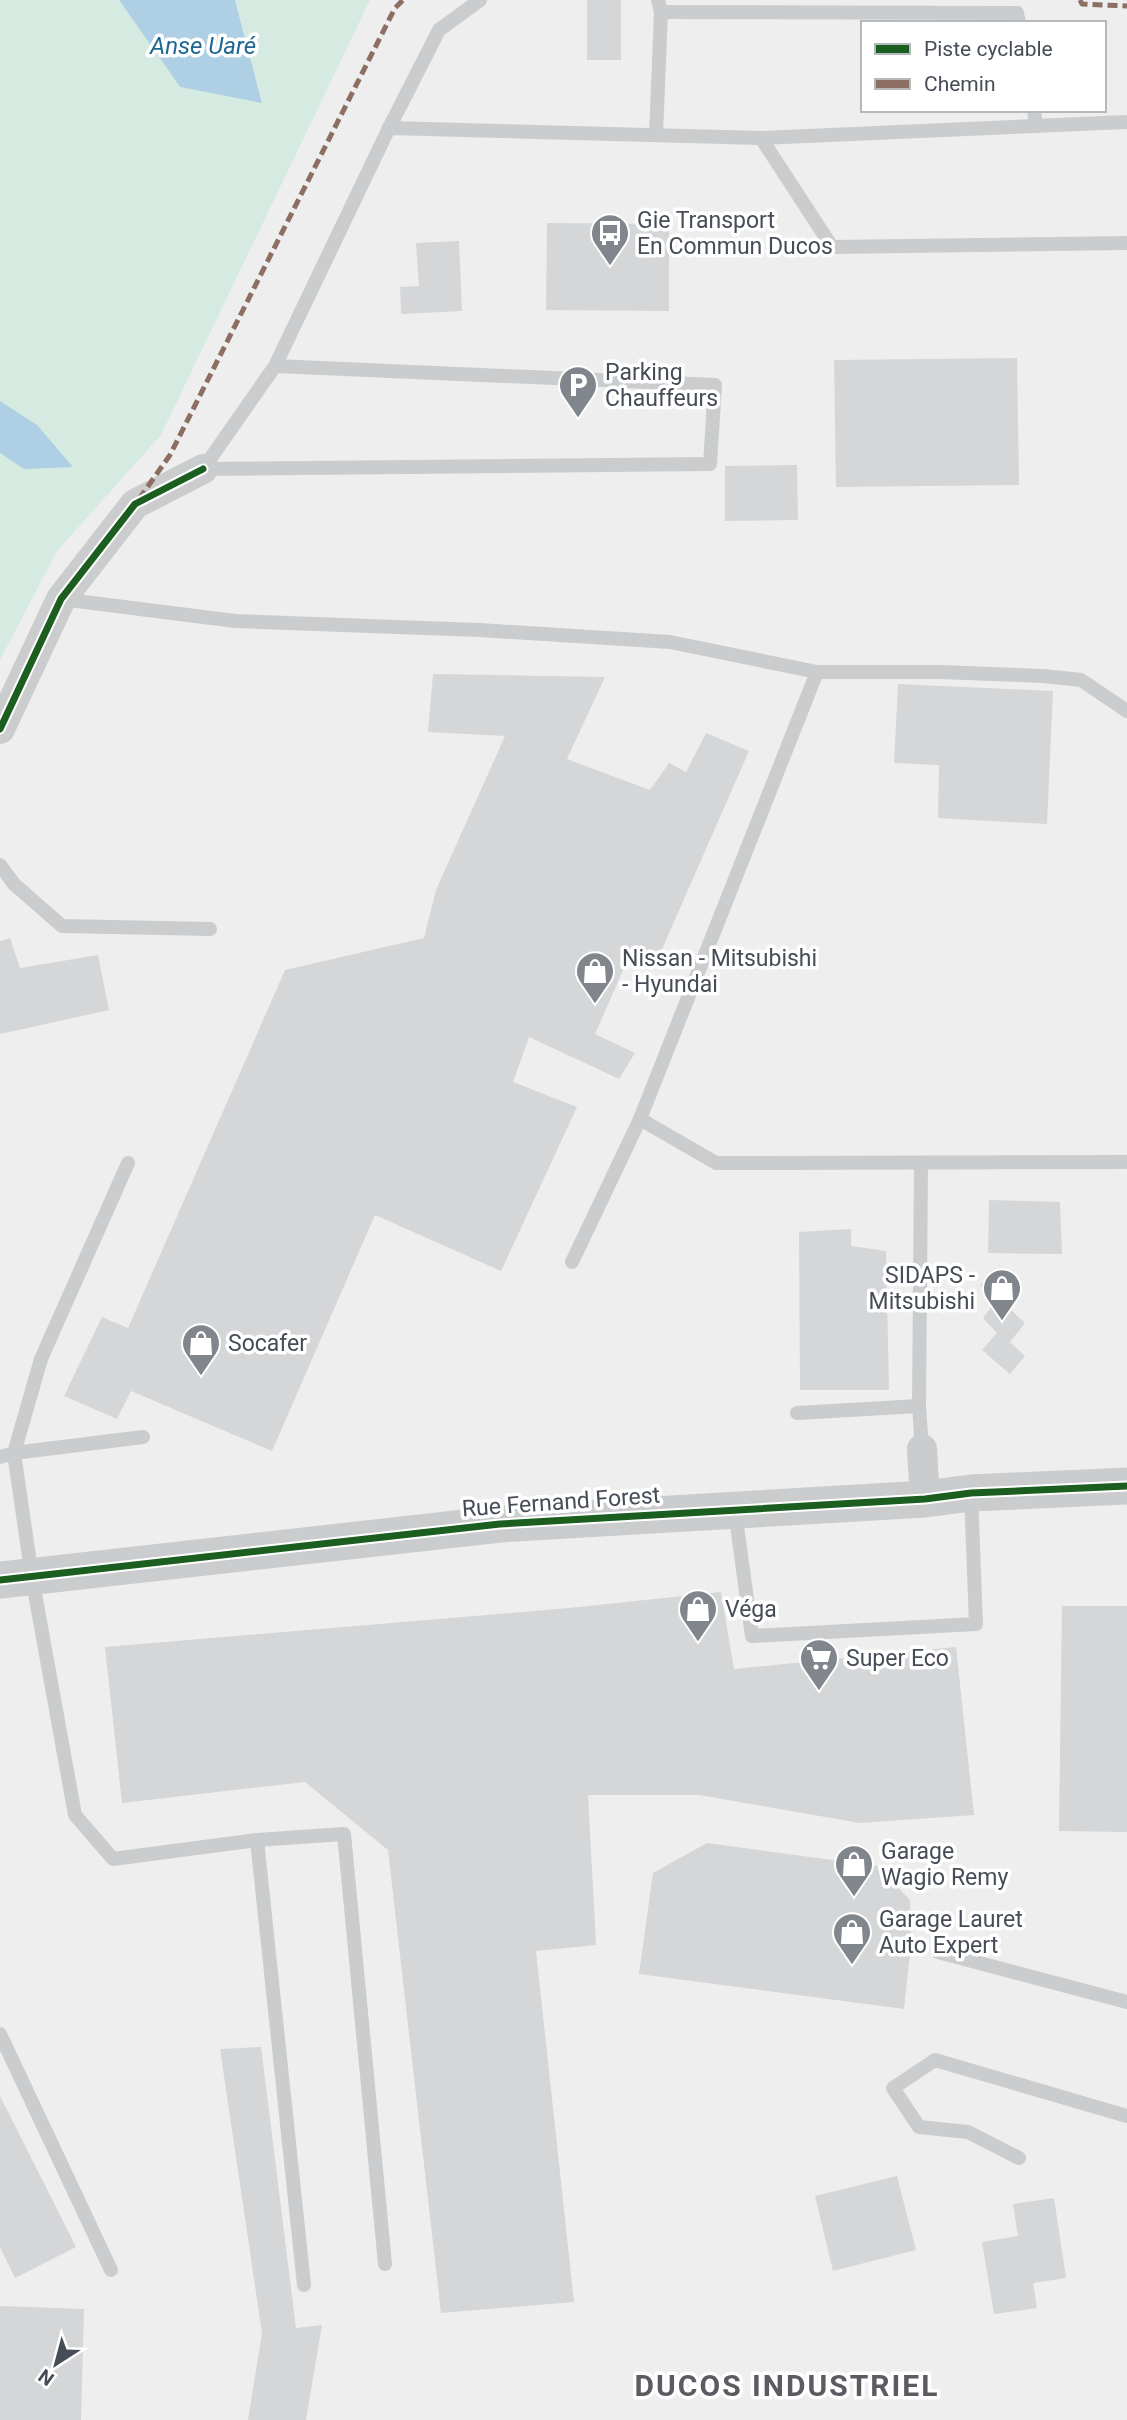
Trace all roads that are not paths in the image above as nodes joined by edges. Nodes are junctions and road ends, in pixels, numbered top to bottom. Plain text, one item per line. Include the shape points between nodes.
1 (480, 0) edge
2 (659, 6) edge
3 (1019, 21) edge
4 (1034, 112) edge
5 (1127, 122) edge
6 (1036, 126) junction
7 (389, 128) junction
8 (656, 135) junction
9 (761, 138) junction
10 (1127, 243) edge
11 (275, 366) junction
12 (203, 469) junction
13 (61, 599) junction
14 (817, 673) junction
15 (1127, 711) edge
16 (0, 729) edge
17 (0, 865) edge
18 (210, 929) dead end
19 (640, 1119) junction
20 (1127, 1162) edge
21 (128, 1163) dead end
22 (921, 1164) junction
23 (572, 1262) dead end
24 (919, 1406) junction
25 (797, 1413) dead end
26 (143, 1437) dead end
27 (922, 1449) joint
28 (7, 1455) edge
29 (1127, 1486) edge
30 (971, 1493) junction
31 (925, 1499) junction
32 (735, 1510) junction
33 (16, 1579) edge
34 (257, 1840) junction
35 (938, 1952) dead end
36 (1127, 2002) edge
37 (0, 2034) edge
38 (1127, 2116) edge
39 (1018, 2158) dead end
40 (385, 2264) dead end
41 (111, 2270) dead end
42 (304, 2285) dead end

1 - 7 lane via 439,30
2 - 3 lane via 1017,13
2 - 8 lane
4 - 6 lane
5 - 6 lane
6 - 9 lane
7 - 8 lane
7 - 11 lane
8 - 9 lane
9 - 10 lane via 832,247
11 - 12 lane
11 - 12 lane via 715,385 710,464
12 - 13 street via 135,504
13 - 14 lane via 235,621 670,642
13 - 16 street
14 - 15 lane via 1081,680
14 - 19 lane
17 - 18 lane via 14,884 62,926
19 - 22 lane via 716,1163
19 - 23 lane
20 - 22 lane
21 - 28 lane via 41,1359
22 - 24 lane
24 - 25 lane
24 - 27 lane
26 - 28 lane
27 - 31 street
28 - 33 lane
29 - 30 street, Rue Fernand Forest
30 - 31 street, Rue Fernand Forest
30 - 32 lane via 976,1624 752,1636
31 - 32 street, Rue Fernand Forest
32 - 33 street, Rue Fernand Forest via 500,1524
33 - 34 lane via 75,1815 114,1859
34 - 40 lane via 344,1833
34 - 42 lane
35 - 36 lane
37 - 41 lane
38 - 39 lane via 935,2060 893,2088 919,2127 968,2132

